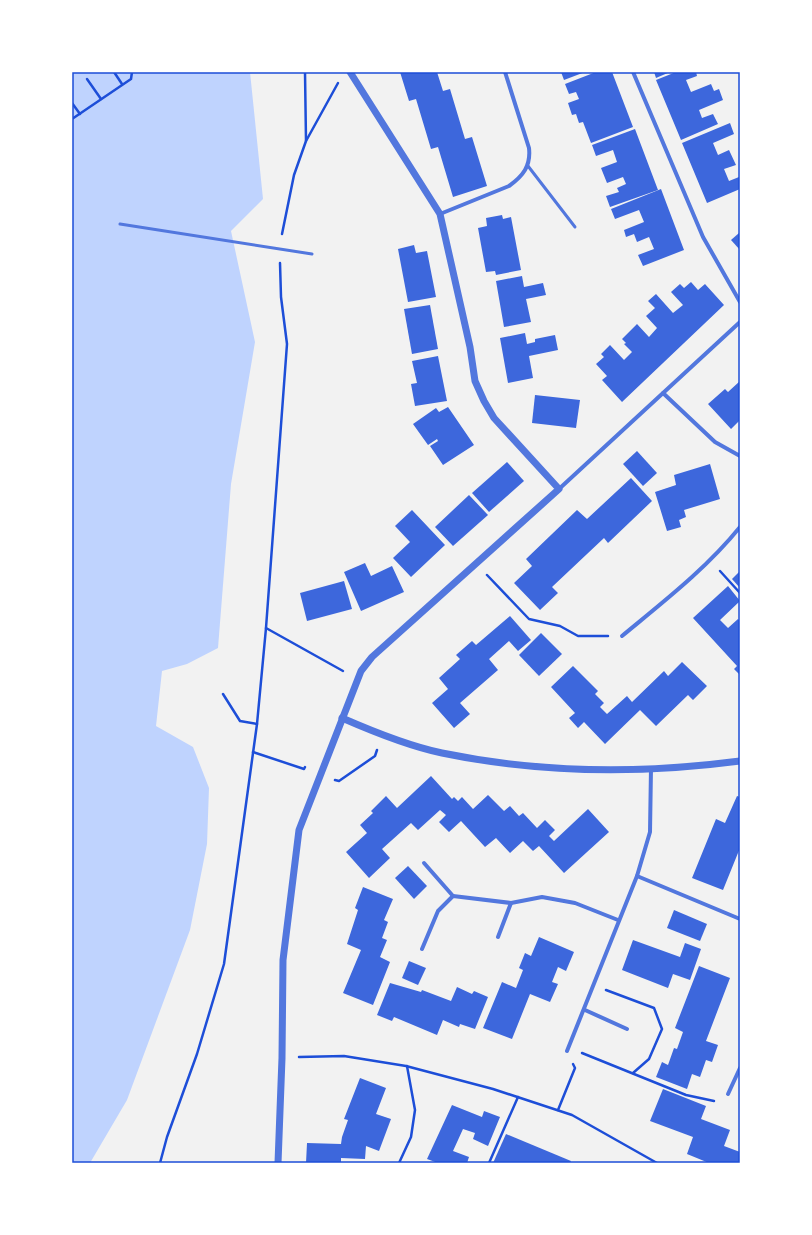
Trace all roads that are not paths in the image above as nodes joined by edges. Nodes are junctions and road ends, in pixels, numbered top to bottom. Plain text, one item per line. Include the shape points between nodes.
1 (350, 72) edge
2 (505, 72) edge
3 (633, 72) edge
4 (528, 166) junction
5 (440, 214) junction
6 (120, 224) dead end
7 (575, 227) dead end
8 (312, 254) dead end
9 (740, 302) edge
10 (740, 322) edge
11 (663, 393) junction
12 (740, 456) edge
13 (559, 489) junction
14 (740, 527) edge
15 (622, 636) road end
16 (342, 718) junction
17 (740, 761) edge
18 (651, 768) junction
19 (424, 863) dead end
20 (636, 876) junction
21 (453, 896) junction
22 (511, 903) junction
23 (740, 919) edge
24 (618, 920) junction
25 (498, 937) dead end
26 (422, 949) dead end
27 (585, 1010) junction
28 (627, 1028) dead end
29 (567, 1051) road end
30 (740, 1068) edge
31 (728, 1094) dead end
32 (278, 1163) edge

1 - 5 street
2 - 4 street via 529,148
3 - 9 street via 703,237
4 - 5 street via 508,186
4 - 7 lane
5 - 13 street via 470,347 475,381 484,402 494,418
6 - 8 lane
10 - 11 street
11 - 12 street via 715,442
11 - 13 street
13 - 16 street via 372,657 361,671
14 - 15 street via 722,549
16 - 18 street via 382,735 441,752 512,764 572,768
16 - 32 street via 299,830 283,960
17 - 18 street
18 - 20 street via 650,832
19 - 21 street
20 - 23 street
20 - 24 street
21 - 22 street
21 - 26 street via 438,911
22 - 24 street via 542,897 575,903
22 - 25 street
24 - 27 street
27 - 28 street
27 - 29 street
30 - 31 street

